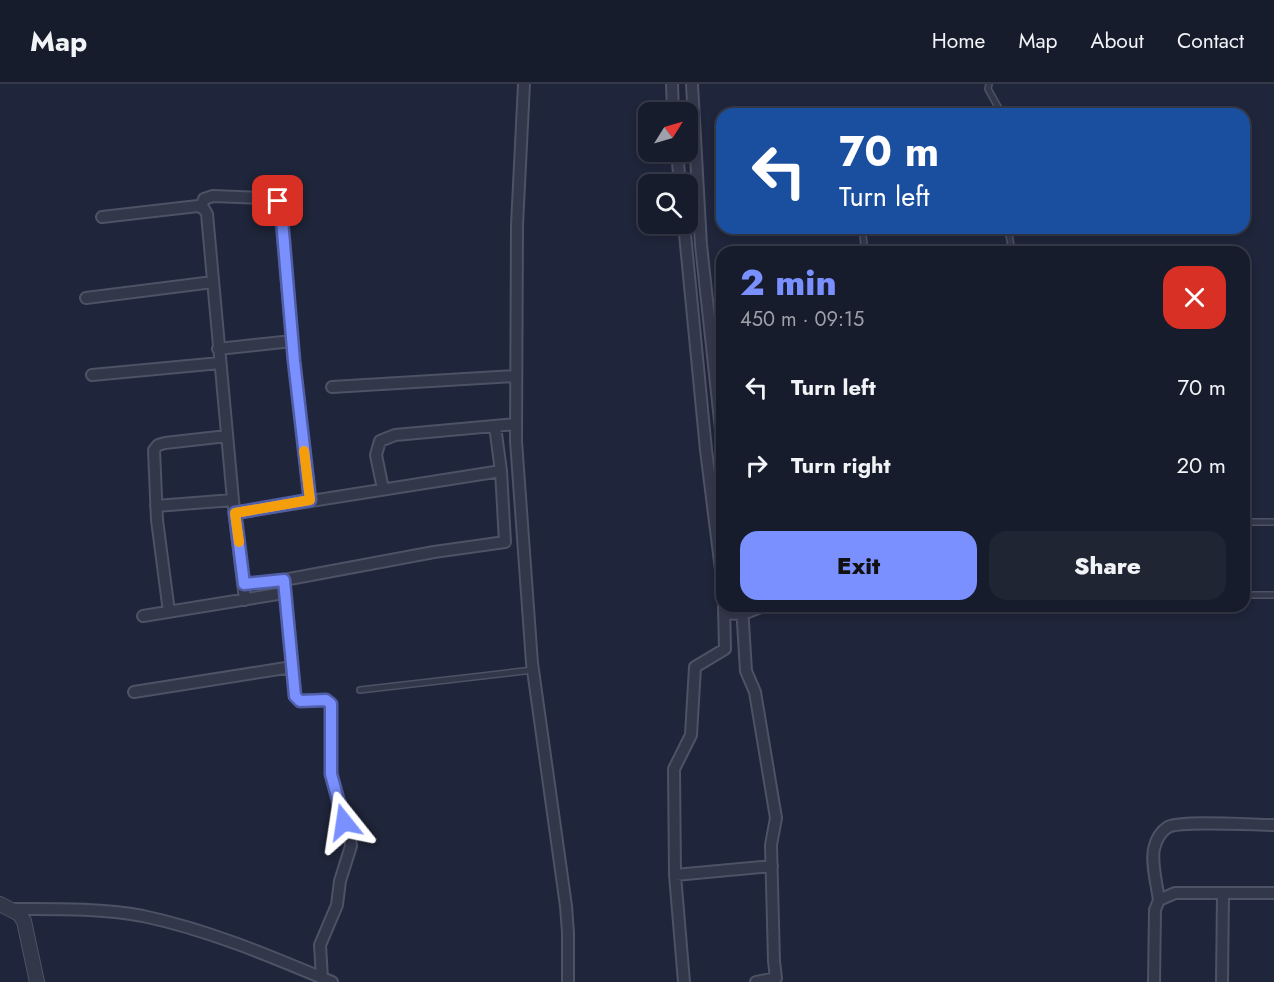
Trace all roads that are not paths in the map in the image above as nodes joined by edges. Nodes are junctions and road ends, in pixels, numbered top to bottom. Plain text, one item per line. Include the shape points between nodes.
1 (524, 84) edge
2 (672, 84) edge
3 (692, 84) edge
4 (989, 84) edge
5 (673, 102) edge
6 (999, 108) edge
7 (201, 207) junction
8 (102, 217) dead end
9 (685, 234) edge
10 (213, 282) junction
11 (86, 298) dead end
12 (716, 328) edge
13 (710, 329) junction
14 (292, 341) junction
15 (218, 349) junction
16 (220, 363) junction
17 (92, 375) dead end
18 (516, 376) junction
19 (716, 384) edge
20 (332, 387) dead end
21 (516, 424) junction
22 (495, 426) junction
23 (227, 436) junction
24 (501, 471) junction
25 (382, 489) junction
26 (233, 500) junction
27 (310, 500) junction
28 (156, 506) junction
29 (235, 513) junction
30 (1250, 522) edge
31 (1274, 522) edge
32 (716, 530) edge
33 (284, 580) junction
34 (244, 584) junction
35 (285, 593) junction
36 (1250, 595) edge
37 (1274, 595) edge
38 (245, 600) junction
39 (169, 612) junction
40 (724, 612) edge
41 (743, 612) edge
42 (143, 616) dead end
43 (292, 667) junction
44 (533, 670) junction
45 (360, 690) dead end
46 (134, 692) dead end
47 (1274, 825) edge
48 (772, 866) junction
49 (675, 875) junction
50 (1223, 892) junction
51 (1274, 892) edge
52 (1159, 900) junction
53 (4, 906) edge
54 (327, 980) edge
55 (37, 982) edge
56 (568, 982) edge
57 (684, 982) edge
58 (756, 982) edge
59 (1154, 982) edge
60 (1222, 982) edge

1 - 18 street
2 - 5 street
3 - 13 street
4 - 6 lane
7 - 8 street
7 - 10 street via 207,214
7 - 14 street via 204,199 213,196 266,198 280,203
9 - 32 street
10 - 11 street
10 - 15 street
12 - 13 lane
13 - 19 street
14 - 15 street
14 - 27 street
15 - 16 street
16 - 17 street
16 - 23 street
18 - 20 street
18 - 21 street
21 - 22 street
21 - 44 street
22 - 24 street
22 - 25 street via 395,435 380,441 376,455
23 - 26 street
23 - 28 street via 158,445 153,457
24 - 25 street
24 - 33 street via 505,543
25 - 27 street
26 - 28 street
26 - 29 street
27 - 29 street
28 - 39 street
29 - 34 street
30 - 31 lane
33 - 34 street
33 - 35 street
34 - 38 street
35 - 38 street
35 - 43 street
36 - 37 lane
38 - 39 street
39 - 42 street
40 - 49 street via 725,649 695,668 691,735 674,769
41 - 48 street via 746,671 755,692 776,819
43 - 46 street
43 - 54 street via 297,699 326,700 331,704 331,774 351,841 337,905 320,945
44 - 45 lane
44 - 56 street via 566,906
47 - 52 street via 1186,824 1163,830 1153,852
48 - 49 street
48 - 58 street via 776,978
49 - 57 street
50 - 51 street
50 - 52 street via 1175,893
50 - 60 street
52 - 59 street via 1155,910
53 - 54 street via 142,916 215,935
53 - 55 street via 24,921

